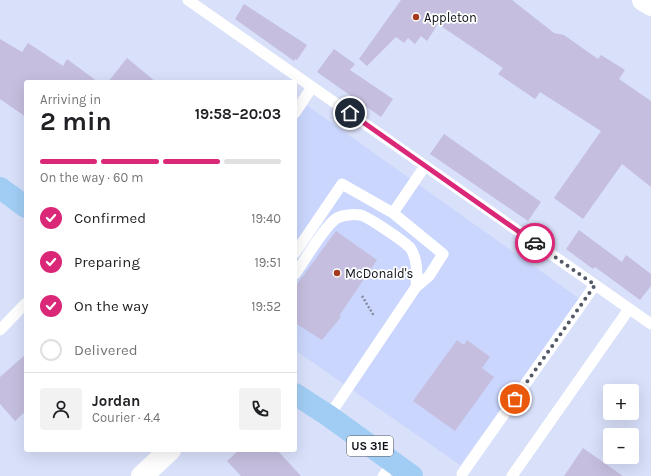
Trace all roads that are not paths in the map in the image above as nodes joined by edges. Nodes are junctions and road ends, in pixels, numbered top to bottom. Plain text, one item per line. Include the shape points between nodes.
1 (188, 0) edge
2 (643, 0) edge
3 (651, 5) edge
4 (312, 87) junction
5 (297, 110) edge
6 (425, 166) junction
7 (0, 188) edge
8 (24, 205) edge
9 (393, 213) junction
10 (297, 250) edge
11 (297, 271) edge
12 (595, 285) junction
13 (416, 287) junction
14 (24, 305) edge
15 (629, 309) junction
16 (651, 324) edge
17 (0, 330) edge
18 (297, 395) edge
19 (329, 416) junction
20 (168, 452) edge
21 (388, 469) edge
22 (462, 474) dead end
23 (142, 476) edge
24 (412, 476) edge
25 (512, 476) edge

1 - 4 lane
2 - 3 street
4 - 5 lane
4 - 6 lane
6 - 9 lane
6 - 12 lane
7 - 8 main road
9 - 10 lane via 342,184
9 - 13 lane via 443,254 430,276
11 - 13 lane via 329,225 337,218 351,214 362,215 410,248 416,259 418,272
12 - 15 lane
12 - 22 lane
13 - 19 lane
14 - 17 lane
15 - 16 lane
15 - 25 lane
18 - 19 main road, US 31E
19 - 21 main road, US 31E
20 - 23 street
21 - 24 main road, US 31E

